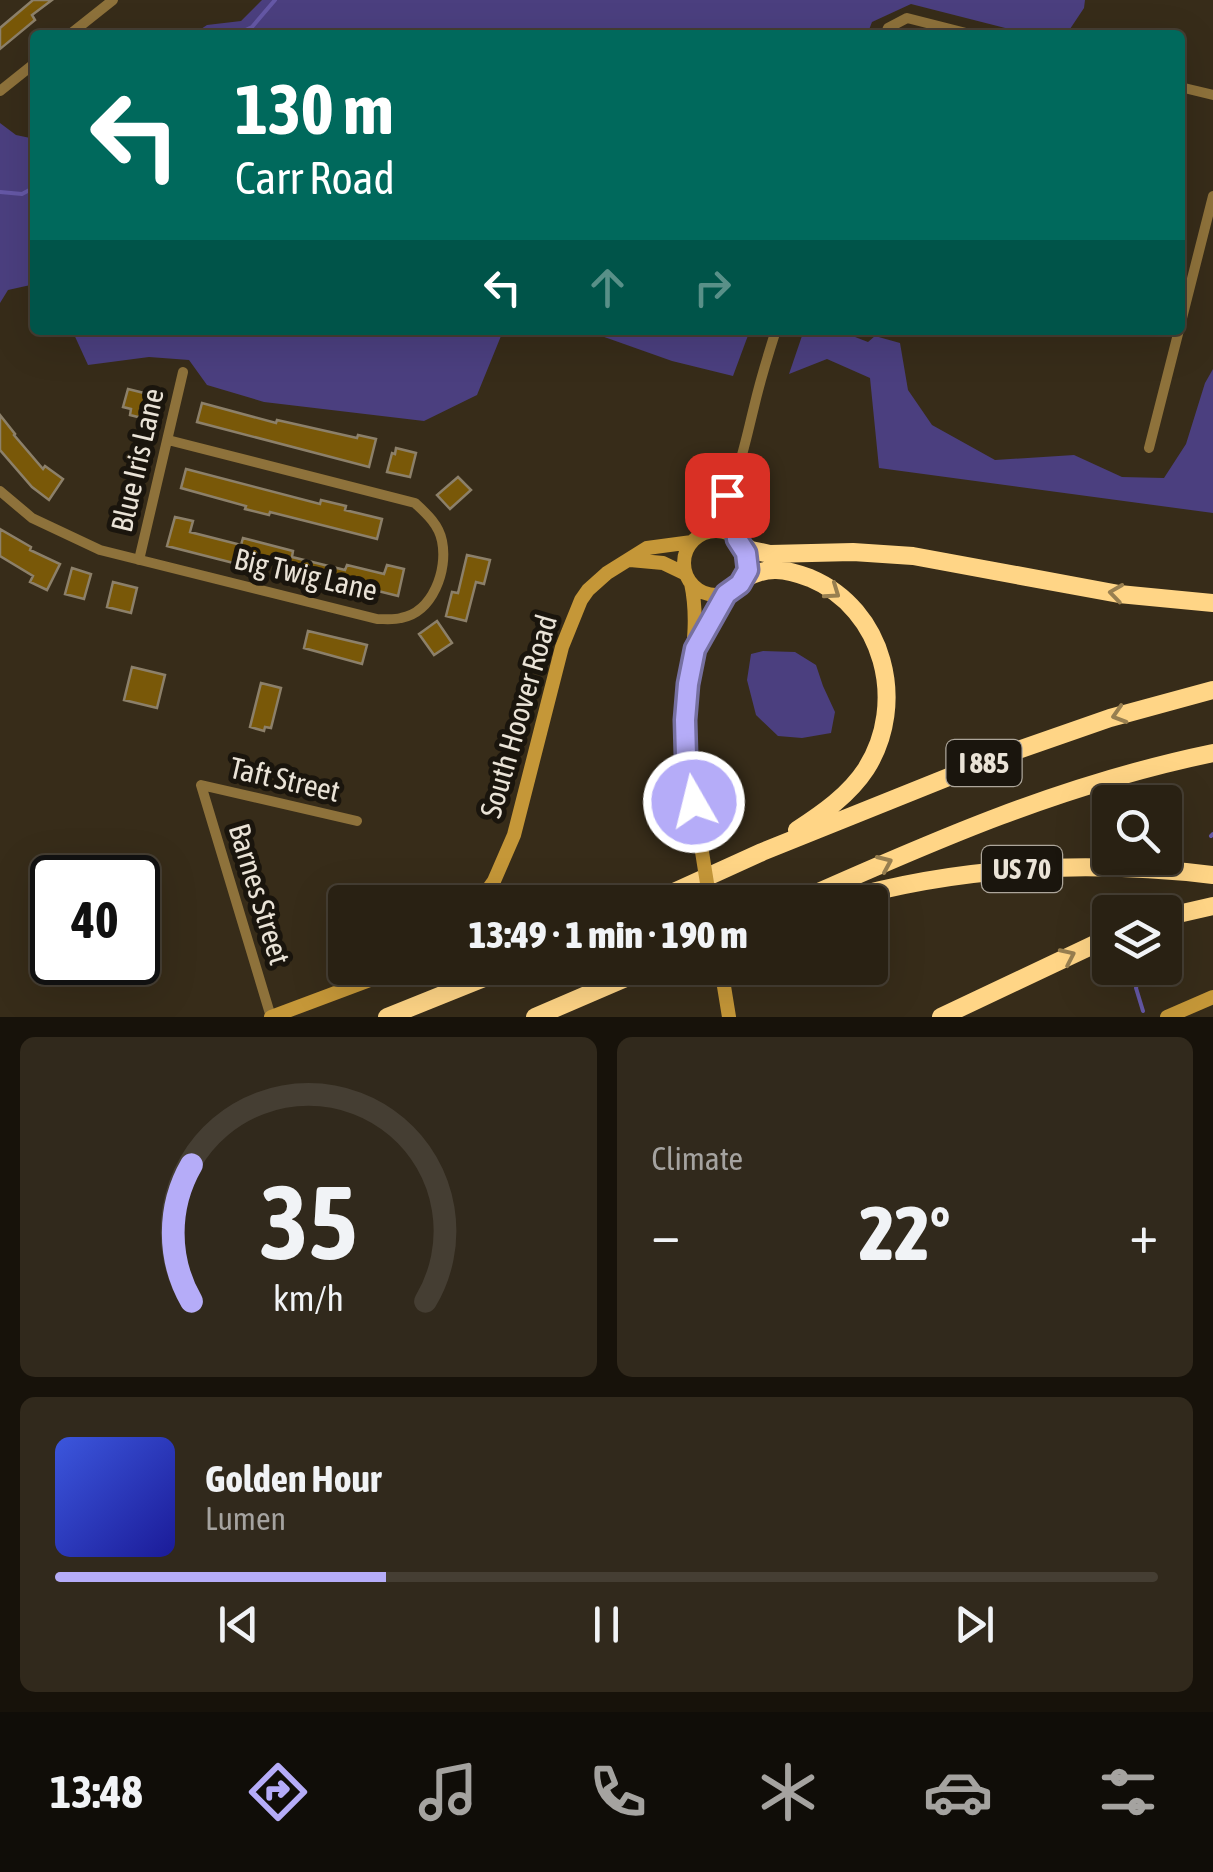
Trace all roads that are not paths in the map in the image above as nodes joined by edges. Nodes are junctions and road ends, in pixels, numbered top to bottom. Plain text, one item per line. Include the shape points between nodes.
1 (111, 1) edge
2 (76, 30) edge
3 (889, 30) edge
4 (954, 30) edge
5 (30, 66) edge
6 (1185, 88) edge
7 (0, 90) edge
8 (1213, 95) edge
9 (1213, 196) edge
10 (1185, 305) edge
11 (775, 335) edge
12 (1177, 335) edge
13 (183, 372) dead end
14 (168, 440) junction
15 (1149, 448) dead end
16 (737, 478) junction
17 (0, 491) edge
18 (706, 533) junction
19 (739, 541) junction
20 (692, 542) junction
21 (140, 560) junction
22 (629, 560) junction
23 (688, 578) junction
24 (744, 580) junction
25 (726, 594) junction
26 (1213, 603) edge
27 (695, 649) junction
28 (1213, 690) edge
29 (1213, 753) edge
30 (201, 786) joint
31 (357, 822) dead end
32 (762, 852) junction
33 (1213, 875) edge
34 (491, 885) edge
35 (689, 885) edge
36 (707, 885) edge
37 (835, 885) edge
38 (888, 889) edge
39 (1213, 906) edge
40 (1182, 913) edge
41 (1092, 946) edge
42 (357, 985) edge
43 (466, 985) edge
44 (610, 985) edge
45 (723, 985) edge
46 (1213, 997) edge
47 (271, 1017) edge
48 (386, 1017) edge
49 (536, 1017) edge
50 (728, 1017) edge
51 (941, 1017) edge
52 (1167, 1017) edge

1 - 2 street
3 - 4 street via 907,18
5 - 7 street
6 - 8 street
9 - 10 street
11 - 16 street
12 - 15 street
13 - 14 street, Blue Iris Lane
14 - 21 street, Blue Iris Lane
14 - 21 street, Big Twig Lane via 415,503 434,521 444,566 419,610 377,619
16 - 18 street
16 - 19 street
17 - 21 street, Big Twig Lane via 32,518 100,550
18 - 19 street
18 - 20 street
19 - 24 street via 748,558
26 -> 19 highway via 1118,594 912,556 764,554
20 - 22 street, South Hoover Road via 647,548
20 - 23 street via 685,557
22 - 23 street via 663,563
22 - 34 street, South Hoover Road via 597,580 575,612 514,835
23 - 25 street via 700,591
23 - 27 street via 696,607
24 - 25 street
24 -> 32 highway via 777,569 832,590 867,627 887,689 881,737 858,781 821,815
25 - 27 street
27 - 36 street, bridge via 686,738
28 -> 32 highway, I 885 via 1054,736
37 -> 29 highway, I 885 via 1020,807
30 - 31 street, Taft Street
30 - 47 street, Barnes Street
32 - 35 highway, I 885
33 - 38 highway, US 70 via 1073,866 997,870
39 - 40 highway
51 -> 41 highway
42 - 47 street
43 - 48 highway
44 - 49 highway
45 - 50 street
46 - 52 street

